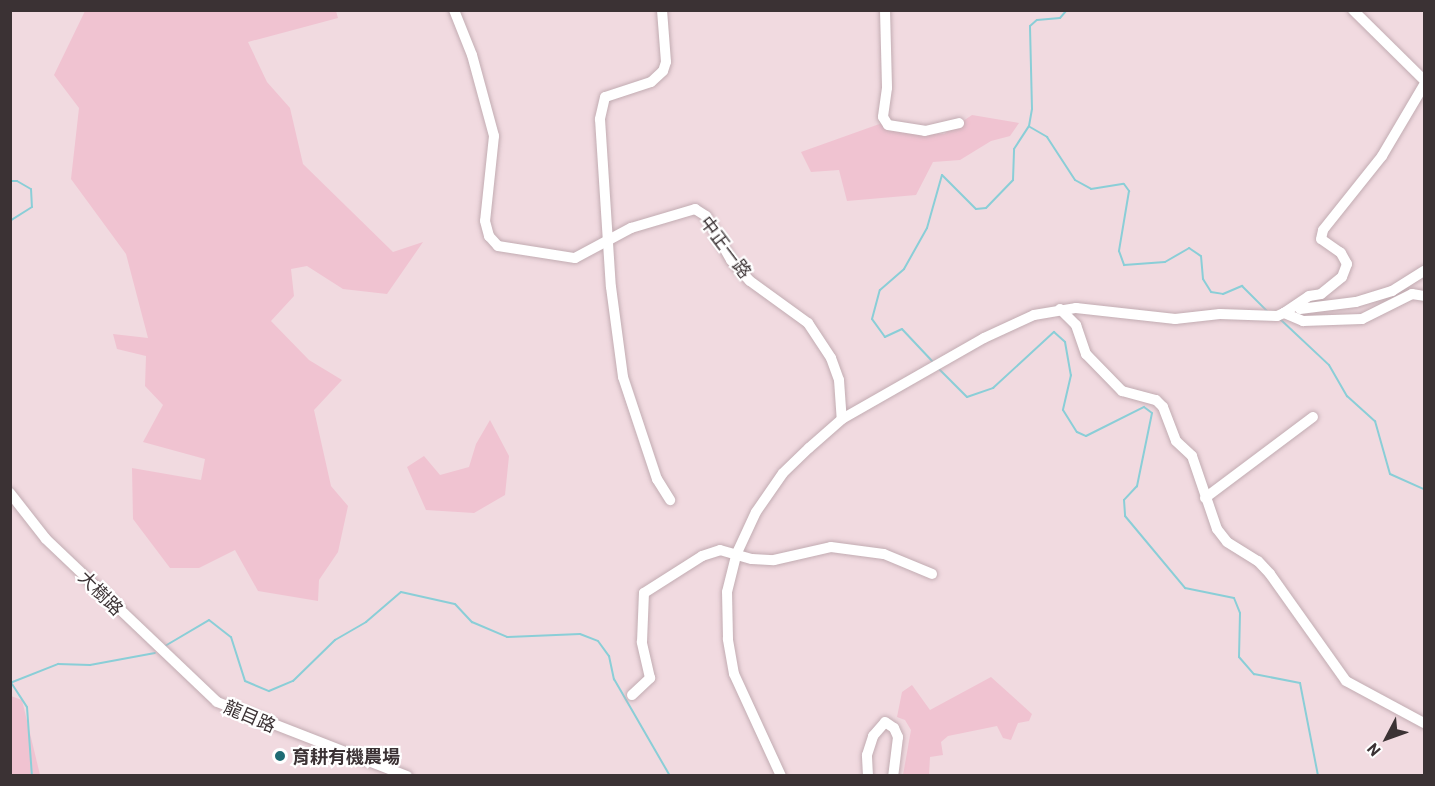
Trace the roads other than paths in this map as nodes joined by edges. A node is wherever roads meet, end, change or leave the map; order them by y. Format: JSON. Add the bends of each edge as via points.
{"nodes":[{"id":1,"x":454,"y":10,"type":"edge"},
{"id":2,"x":662,"y":10,"type":"edge"},
{"id":3,"x":885,"y":10,"type":"edge"},
{"id":4,"x":1353,"y":10,"type":"edge"},
{"id":5,"x":1425,"y":82,"type":"edge"},
{"id":6,"x":959,"y":123,"type":"dead end"},
{"id":7,"x":608,"y":241,"type":"junction"},
{"id":8,"x":1425,"y":272,"type":"edge"},
{"id":9,"x":1425,"y":296,"type":"edge"},
{"id":10,"x":1060,"y":309,"type":"junction"},
{"id":11,"x":1300,"y":309,"type":"dead end"},
{"id":12,"x":1279,"y":314,"type":"junction"},
{"id":13,"x":1313,"y":417,"type":"dead end"},
{"id":14,"x":842,"y":419,"type":"junction"},
{"id":15,"x":10,"y":493,"type":"edge"},
{"id":16,"x":1205,"y":498,"type":"junction"},
{"id":17,"x":670,"y":500,"type":"dead end"},
{"id":18,"x":736,"y":555,"type":"junction"},
{"id":19,"x":933,"y":574,"type":"dead end"},
{"id":20,"x":199,"y":687,"type":"joint"},
{"id":21,"x":633,"y":695,"type":"dead end"},
{"id":22,"x":1425,"y":723,"type":"edge"},
{"id":23,"x":407,"y":776,"type":"edge"},
{"id":24,"x":781,"y":776,"type":"edge"},
{"id":25,"x":868,"y":776,"type":"edge"},
{"id":26,"x":893,"y":776,"type":"edge"}],
"edges":[{"from":1,"to":7,"type":"street","name":"中正一路","via":[[472,55],[494,136],[485,222],[489,236],[498,246],[575,258]]},
{"from":2,"to":7,"type":"street","via":[[666,62],[663,70],[651,82],[602,100]]},
{"from":3,"to":6,"type":"street","via":[[887,88],[883,117],[888,125],[925,131]]},
{"from":4,"to":5,"type":"street"},
{"from":5,"to":12,"type":"street","via":[[1375,166],[1323,230],[1321,239],[1341,253],[1347,264],[1342,277],[1321,294],[1309,296]]},
{"from":7,"to":14,"type":"street","name":"中正一路","via":[[651,220],[695,209],[706,216],[731,260],[750,281],[808,323],[831,358],[839,380]]},
{"from":7,"to":17,"type":"street","via":[[622,377],[657,479]]},
{"from":8,"to":11,"type":"street","via":[[1392,291],[1356,302]]},
{"from":9,"to":12,"type":"street","via":[[1412,294],[1362,319],[1303,321]]},
{"from":10,"to":12,"type":"street","via":[[1175,319]]},
{"from":10,"to":14,"type":"street","via":[[1034,315],[994,333]]},
{"from":10,"to":16,"type":"street","via":[[1076,326],[1086,354],[1122,391],[1156,400],[1163,407],[1176,441],[1192,456]]},
{"from":13,"to":16,"type":"street"},
{"from":14,"to":18,"type":"street","via":[[783,473],[756,512]]},
{"from":15,"to":20,"type":"street","name":"大樹路","via":[[46,539]]},
{"from":16,"to":22,"type":"street","via":[[1217,529],[1227,542],[1258,561],[1270,574],[1307,620],[1313,635],[1346,681]]},
{"from":18,"to":19,"type":"street","via":[[774,560],[831,547],[884,554]]},
{"from":18,"to":21,"type":"street","via":[[720,550],[702,556],[646,589],[642,596],[642,642],[650,678]]},
{"from":18,"to":24,"type":"street","via":[[727,592],[734,674]]},
{"from":20,"to":23,"type":"street","name":"龍目路","via":[[238,713]]},
{"from":25,"to":26,"type":"street","via":[[867,755],[873,736],[885,722],[898,737]]}]}
